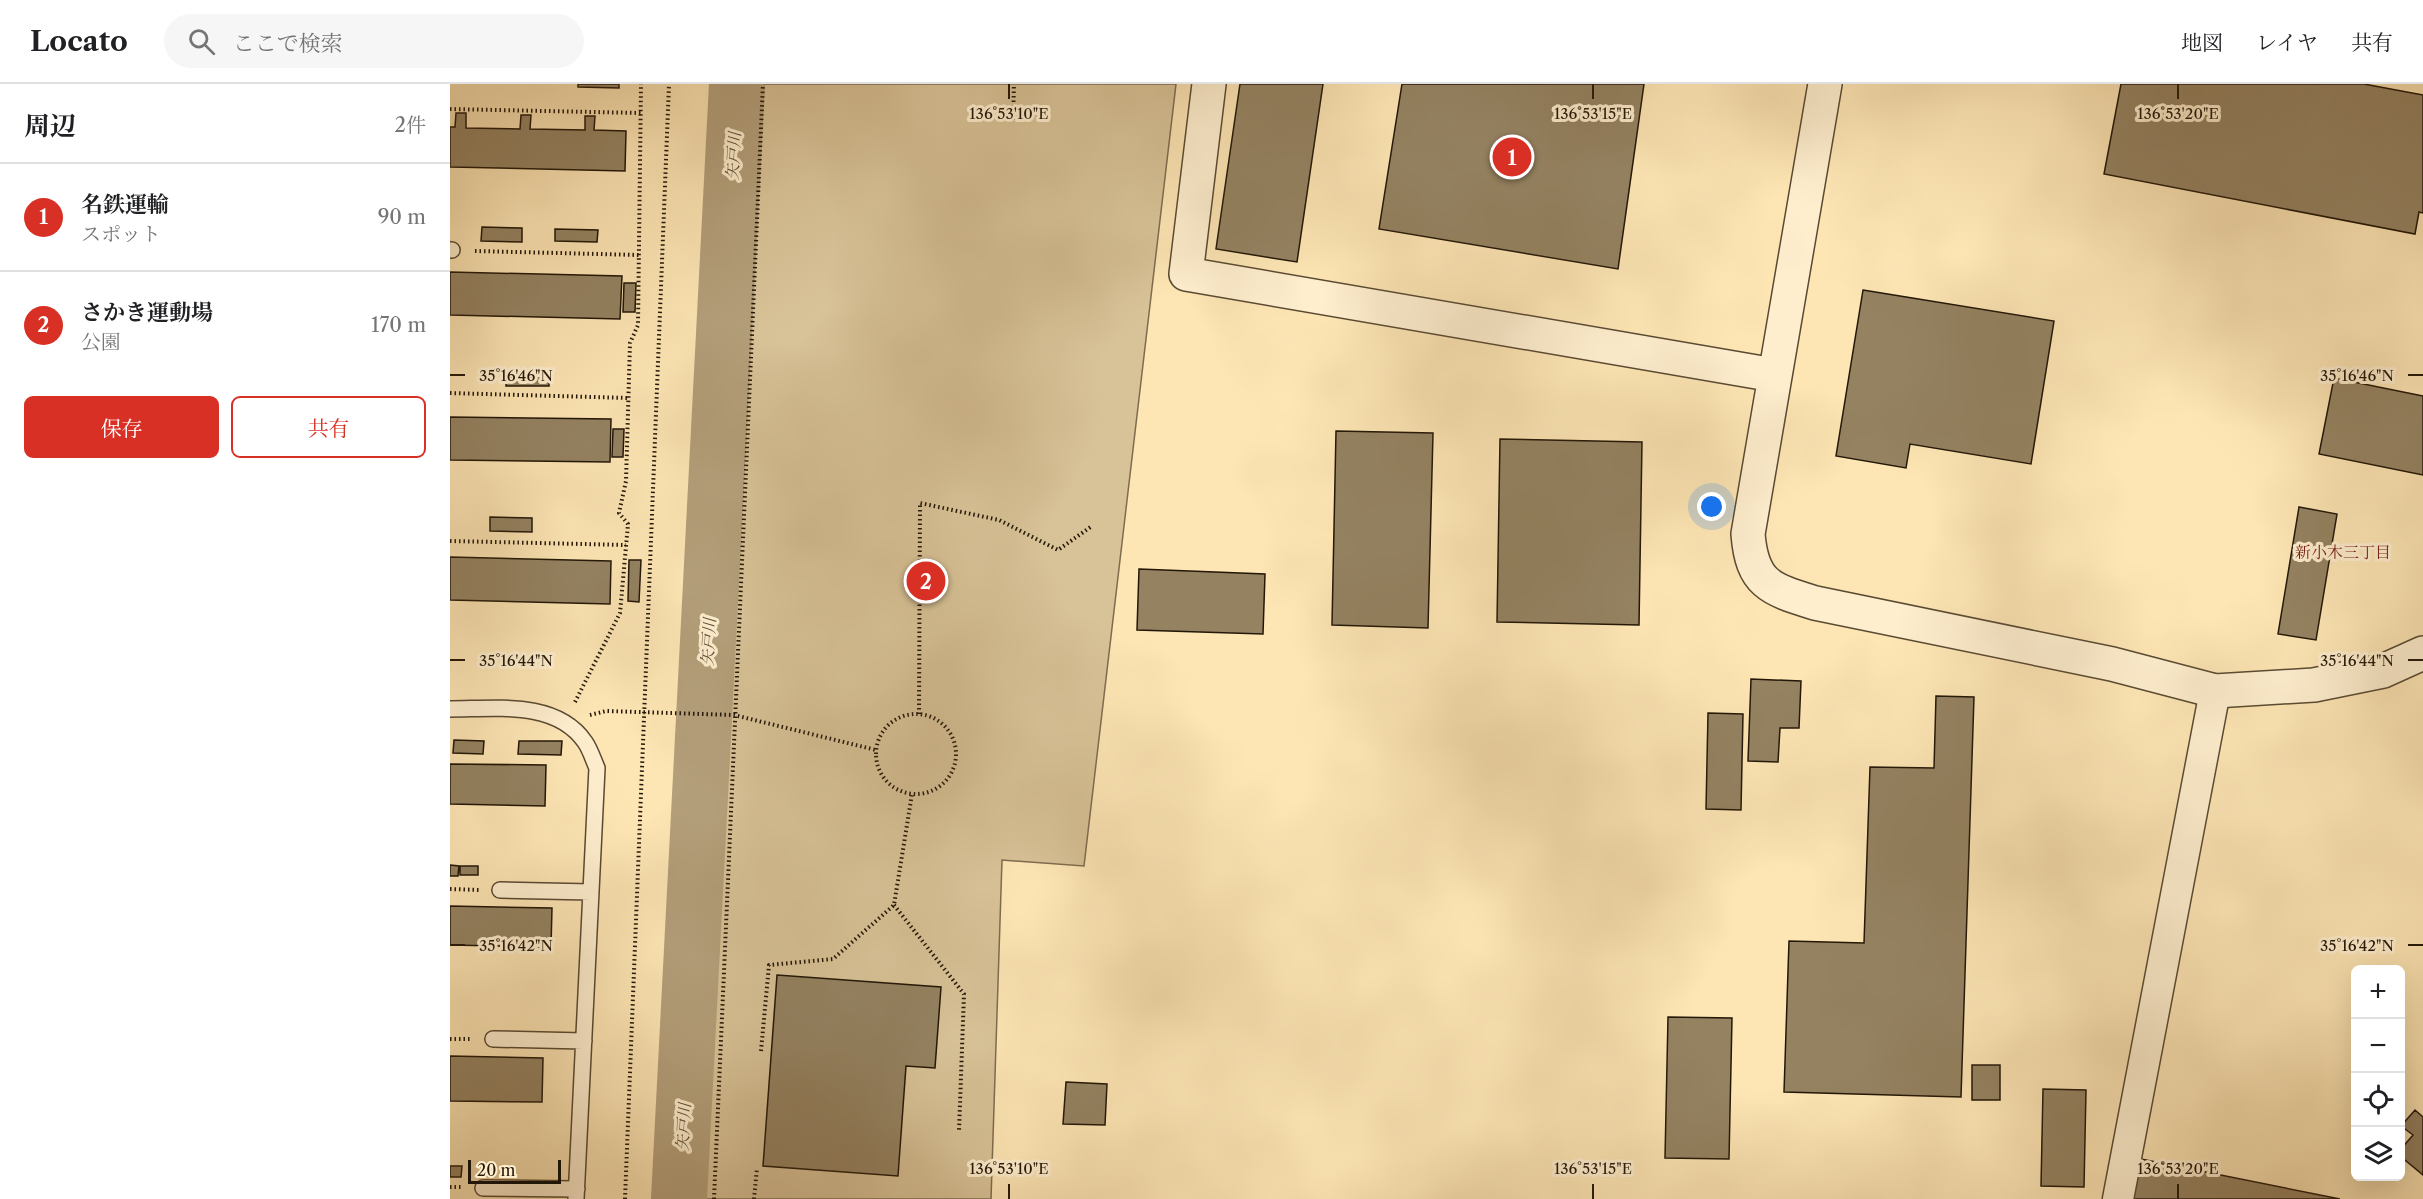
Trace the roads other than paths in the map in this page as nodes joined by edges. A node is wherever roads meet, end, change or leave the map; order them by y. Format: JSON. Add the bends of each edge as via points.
{"nodes":[{"id":1,"x":1209,"y":84,"type":"edge"},
{"id":2,"x":1825,"y":84,"type":"edge"},
{"id":3,"x":1774,"y":375,"type":"junction"},
{"id":4,"x":2423,"y":653,"type":"edge"},
{"id":5,"x":2215,"y":691,"type":"junction"},
{"id":6,"x":450,"y":709,"type":"edge"},
{"id":7,"x":500,"y":890,"type":"dead end"},
{"id":8,"x":591,"y":892,"type":"junction"},
{"id":9,"x":493,"y":1040,"type":"dead end"},
{"id":10,"x":584,"y":1041,"type":"junction"},
{"id":11,"x":483,"y":1188,"type":"dead end"},
{"id":12,"x":576,"y":1194,"type":"edge"},
{"id":13,"x":2118,"y":1199,"type":"edge"}],
"edges":[{"from":1,"to":3,"type":"street","via":[[1186,274]]},
{"from":2,"to":3,"type":"street"},
{"from":3,"to":5,"type":"street","via":[[1748,534],[1750,560],[1764,581],[1786,594],[1815,603],[2112,664]]},
{"from":4,"to":5,"type":"street","via":[[2383,670],[2314,686]]},
{"from":5,"to":13,"type":"street"},
{"from":6,"to":8,"type":"lane","via":[[533,710],[565,722],[585,742],[597,768]]},
{"from":7,"to":8,"type":"lane"},
{"from":8,"to":10,"type":"lane"},
{"from":9,"to":10,"type":"lane"},
{"from":10,"to":12,"type":"lane"},
{"from":11,"to":12,"type":"lane"}]}
